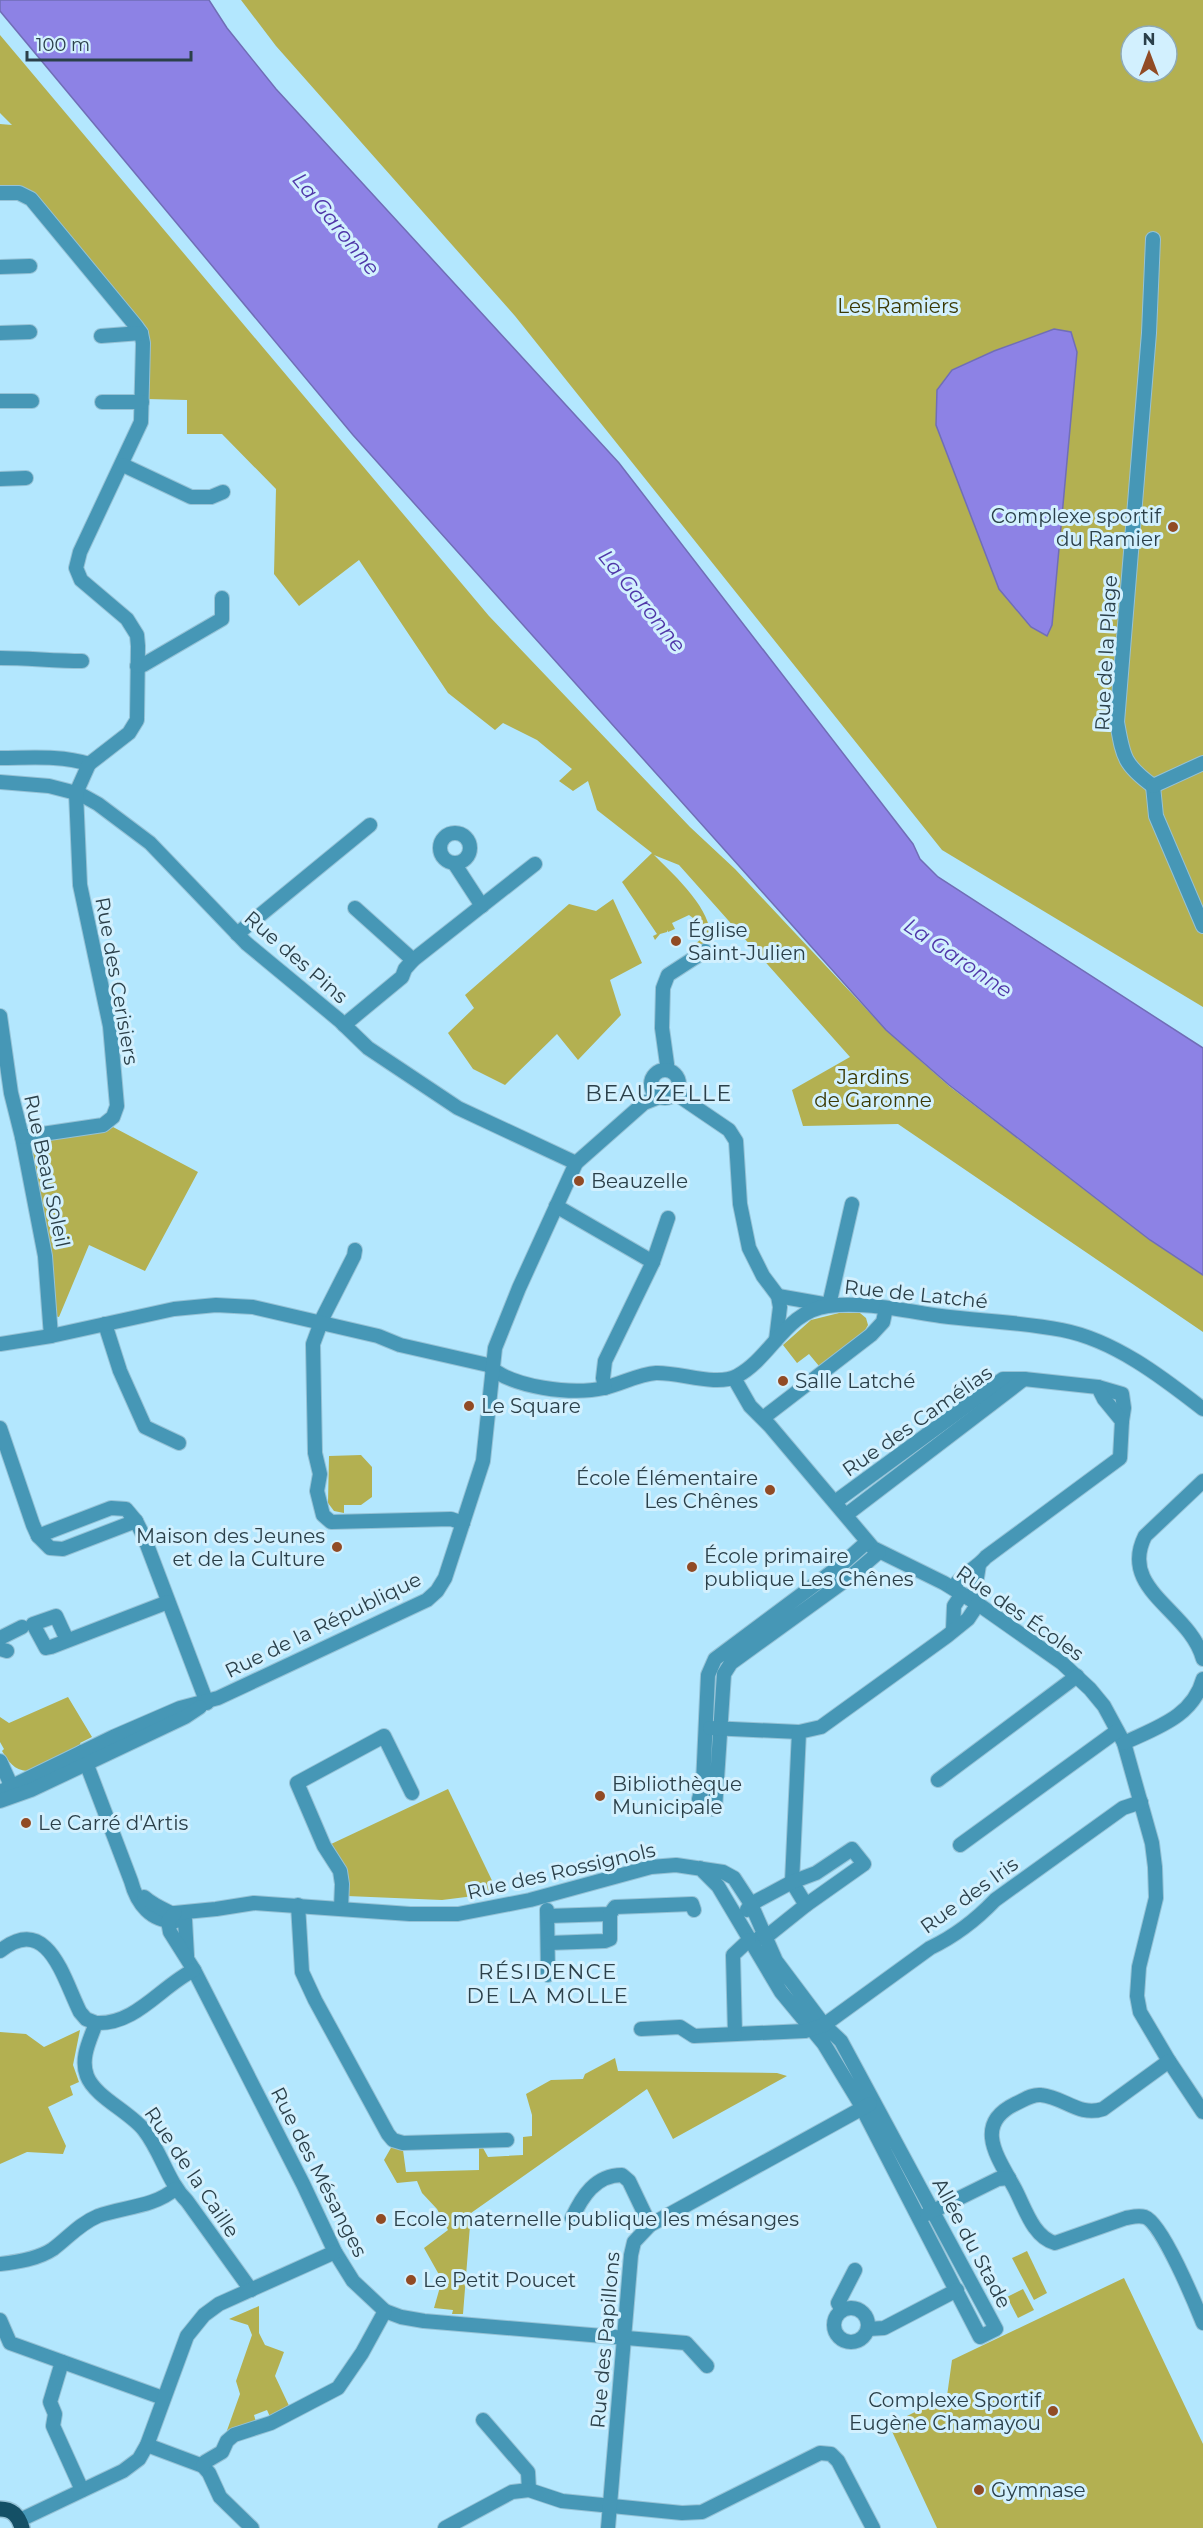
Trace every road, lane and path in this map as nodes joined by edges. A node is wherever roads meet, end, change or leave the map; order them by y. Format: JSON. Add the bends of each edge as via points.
{"nodes":[{"id":1,"x":0,"y":193,"type":"edge"},
{"id":2,"x":1153,"y":239,"type":"dead end"},
{"id":3,"x":30,"y":266,"type":"dead end"},
{"id":4,"x":0,"y":267,"type":"edge"},
{"id":5,"x":30,"y":332,"type":"dead end"},
{"id":6,"x":0,"y":333,"type":"edge"},
{"id":7,"x":141,"y":333,"type":"junction"},
{"id":8,"x":101,"y":336,"type":"dead end"},
{"id":9,"x":0,"y":401,"type":"edge"},
{"id":10,"x":32,"y":401,"type":"dead end"},
{"id":11,"x":102,"y":402,"type":"dead end"},
{"id":12,"x":142,"y":402,"type":"junction"},
{"id":13,"x":123,"y":465,"type":"junction"},
{"id":14,"x":26,"y":478,"type":"dead end"},
{"id":15,"x":0,"y":479,"type":"edge"},
{"id":16,"x":223,"y":492,"type":"dead end"},
{"id":17,"x":222,"y":598,"type":"dead end"},
{"id":18,"x":0,"y":658,"type":"edge"},
{"id":19,"x":82,"y":661,"type":"dead end"},
{"id":20,"x":137,"y":666,"type":"junction"},
{"id":21,"x":0,"y":758,"type":"edge"},
{"id":22,"x":1203,"y":763,"type":"edge"},
{"id":23,"x":89,"y":764,"type":"junction"},
{"id":24,"x":0,"y":782,"type":"edge"},
{"id":25,"x":1153,"y":786,"type":"junction"},
{"id":26,"x":76,"y":793,"type":"junction"},
{"id":27,"x":370,"y":825,"type":"dead end"},
{"id":28,"x":454,"y":863,"type":"dead end"},
{"id":29,"x":535,"y":864,"type":"dead end"},
{"id":30,"x":482,"y":906,"type":"junction"},
{"id":31,"x":355,"y":908,"type":"dead end"},
{"id":32,"x":1203,"y":926,"type":"edge"},
{"id":33,"x":237,"y":934,"type":"junction"},
{"id":34,"x":705,"y":951,"type":"dead end"},
{"id":35,"x":413,"y":960,"type":"junction"},
{"id":36,"x":0,"y":1016,"type":"edge"},
{"id":37,"x":344,"y":1025,"type":"junction"},
{"id":38,"x":666,"y":1070,"type":"junction"},
{"id":39,"x":676,"y":1094,"type":"junction"},
{"id":40,"x":659,"y":1097,"type":"junction"},
{"id":41,"x":22,"y":1137,"type":"junction"},
{"id":42,"x":576,"y":1163,"type":"junction"},
{"id":43,"x":852,"y":1204,"type":"dead end"},
{"id":44,"x":556,"y":1206,"type":"junction"},
{"id":45,"x":669,"y":1218,"type":"dead end"},
{"id":46,"x":355,"y":1250,"type":"dead end"},
{"id":47,"x":653,"y":1262,"type":"junction"},
{"id":48,"x":778,"y":1296,"type":"junction"},
{"id":49,"x":829,"y":1305,"type":"junction"},
{"id":50,"x":886,"y":1308,"type":"junction"},
{"id":51,"x":321,"y":1321,"type":"junction"},
{"id":52,"x":105,"y":1324,"type":"junction"},
{"id":53,"x":51,"y":1336,"type":"junction"},
{"id":54,"x":776,"y":1340,"type":"junction"},
{"id":55,"x":0,"y":1344,"type":"edge"},
{"id":56,"x":492,"y":1370,"type":"junction"},
{"id":57,"x":734,"y":1378,"type":"junction"},
{"id":58,"x":1024,"y":1379,"type":"junction"},
{"id":59,"x":605,"y":1388,"type":"junction"},
{"id":60,"x":1203,"y":1409,"type":"edge"},
{"id":61,"x":763,"y":1418,"type":"junction"},
{"id":62,"x":0,"y":1428,"type":"edge"},
{"id":63,"x":179,"y":1443,"type":"dead end"},
{"id":64,"x":1203,"y":1480,"type":"edge"},
{"id":65,"x":835,"y":1502,"type":"junction"},
{"id":66,"x":846,"y":1515,"type":"junction"},
{"id":67,"x":136,"y":1521,"type":"junction"},
{"id":68,"x":463,"y":1523,"type":"junction"},
{"id":69,"x":38,"y":1536,"type":"junction"},
{"id":70,"x":867,"y":1542,"type":"junction"},
{"id":71,"x":879,"y":1552,"type":"junction"},
{"id":72,"x":979,"y":1566,"type":"junction"},
{"id":73,"x":966,"y":1596,"type":"junction"},
{"id":74,"x":168,"y":1602,"type":"junction"},
{"id":75,"x":792,"y":1609,"type":"junction"},
{"id":76,"x":22,"y":1627,"type":"dead end"},
{"id":77,"x":952,"y":1629,"type":"junction"},
{"id":78,"x":0,"y":1638,"type":"edge"},
{"id":79,"x":67,"y":1640,"type":"dead end"},
{"id":80,"x":1203,"y":1659,"type":"edge"},
{"id":81,"x":1077,"y":1676,"type":"junction"},
{"id":82,"x":1203,"y":1679,"type":"edge"},
{"id":83,"x":207,"y":1703,"type":"junction"},
{"id":84,"x":712,"y":1728,"type":"junction"},
{"id":85,"x":799,"y":1732,"type":"junction"},
{"id":86,"x":1120,"y":1737,"type":"junction"},
{"id":87,"x":85,"y":1758,"type":"junction"},
{"id":88,"x":0,"y":1761,"type":"edge"},
{"id":89,"x":938,"y":1780,"type":"dead end"},
{"id":90,"x":9,"y":1788,"type":"edge"},
{"id":91,"x":412,"y":1793,"type":"dead end"},
{"id":92,"x":0,"y":1801,"type":"edge"},
{"id":93,"x":1141,"y":1802,"type":"junction"},
{"id":94,"x":960,"y":1845,"type":"dead end"},
{"id":95,"x":700,"y":1868,"type":"junction"},
{"id":96,"x":792,"y":1882,"type":"junction"},
{"id":97,"x":544,"y":1896,"type":"junction"},
{"id":98,"x":751,"y":1904,"type":"junction"},
{"id":99,"x":298,"y":1905,"type":"junction"},
{"id":100,"x":806,"y":1905,"type":"junction"},
{"id":101,"x":341,"y":1908,"type":"junction"},
{"id":102,"x":694,"y":1910,"type":"dead end"},
{"id":103,"x":610,"y":1914,"type":"junction"},
{"id":104,"x":548,"y":1916,"type":"junction"},
{"id":105,"x":176,"y":1918,"type":"junction"},
{"id":106,"x":740,"y":1922,"type":"junction"},
{"id":107,"x":766,"y":1937,"type":"junction"},
{"id":108,"x":748,"y":1940,"type":"junction"},
{"id":109,"x":549,"y":1943,"type":"junction"},
{"id":110,"x":0,"y":1951,"type":"edge"},
{"id":111,"x":194,"y":1970,"type":"junction"},
{"id":112,"x":548,"y":1975,"type":"dead end"},
{"id":113,"x":96,"y":2023,"type":"junction"},
{"id":114,"x":817,"y":2027,"type":"junction"},
{"id":115,"x":641,"y":2029,"type":"dead end"},
{"id":116,"x":735,"y":2034,"type":"junction"},
{"id":117,"x":1169,"y":2061,"type":"junction"},
{"id":118,"x":868,"y":2105,"type":"junction"},
{"id":119,"x":1203,"y":2112,"type":"edge"},
{"id":120,"x":507,"y":2140,"type":"dead end"},
{"id":121,"x":1009,"y":2178,"type":"junction"},
{"id":122,"x":175,"y":2189,"type":"junction"},
{"id":123,"x":933,"y":2212,"type":"junction"},
{"id":124,"x":572,"y":2218,"type":"dead end"},
{"id":125,"x":919,"y":2218,"type":"junction"},
{"id":126,"x":650,"y":2225,"type":"junction"},
{"id":127,"x":335,"y":2252,"type":"junction"},
{"id":128,"x":0,"y":2265,"type":"edge"},
{"id":129,"x":855,"y":2270,"type":"dead end"},
{"id":130,"x":251,"y":2290,"type":"junction"},
{"id":131,"x":957,"y":2290,"type":"junction"},
{"id":132,"x":842,"y":2310,"type":"junction"},
{"id":133,"x":385,"y":2311,"type":"junction"},
{"id":134,"x":0,"y":2320,"type":"edge"},
{"id":135,"x":1203,"y":2323,"type":"edge"},
{"id":136,"x":868,"y":2329,"type":"junction"},
{"id":137,"x":623,"y":2338,"type":"junction"},
{"id":138,"x":62,"y":2362,"type":"junction"},
{"id":139,"x":707,"y":2366,"type":"dead end"},
{"id":140,"x":163,"y":2398,"type":"junction"},
{"id":141,"x":483,"y":2420,"type":"dead end"},
{"id":142,"x":147,"y":2445,"type":"junction"},
{"id":143,"x":203,"y":2466,"type":"junction"},
{"id":144,"x":82,"y":2490,"type":"junction"},
{"id":145,"x":529,"y":2490,"type":"junction"},
{"id":146,"x":610,"y":2504,"type":"junction"},
{"id":147,"x":0,"y":2509,"type":"edge"},
{"id":148,"x":21,"y":2524,"type":"edge"},
{"id":149,"x":252,"y":2528,"type":"edge"},
{"id":150,"x":445,"y":2528,"type":"edge"},
{"id":151,"x":608,"y":2528,"type":"edge"},
{"id":152,"x":873,"y":2528,"type":"edge"}],
"edges":[{"from":1,"to":7,"type":"street","via":[[19,193],[31,199]]},
{"from":2,"to":25,"type":"street","name":"Rue de la Plage","via":[[1117,722],[1123,758]]},
{"from":3,"to":4,"type":"street"},
{"from":5,"to":6,"type":"street"},
{"from":7,"to":8,"type":"street"},
{"from":7,"to":12,"type":"street"},
{"from":9,"to":10,"type":"street"},
{"from":11,"to":12,"type":"street"},
{"from":12,"to":13,"type":"street","via":[[141,422]]},
{"from":13,"to":16,"type":"street","via":[[191,497],[211,497]]},
{"from":13,"to":20,"type":"street","via":[[80,552],[76,568],[81,580],[134,629]]},
{"from":14,"to":15,"type":"street"},
{"from":17,"to":20,"type":"street","via":[[222,619]]},
{"from":18,"to":19,"type":"street"},
{"from":20,"to":23,"type":"street","via":[[136,720],[129,733]]},
{"from":21,"to":23,"type":"street","via":[[57,757]]},
{"from":22,"to":25,"type":"street"},
{"from":23,"to":26,"type":"street"},
{"from":24,"to":26,"type":"street","name":"Rue des Pins","via":[[49,786]]},
{"from":25,"to":32,"type":"street","via":[[1156,816]]},
{"from":26,"to":33,"type":"street","name":"Rue des Pins","via":[[98,804],[150,843]]},
{"from":26,"to":41,"type":"street","name":"Rue des Cerisiers","via":[[80,885],[110,1026],[117,1106],[113,1117],[103,1125]]},
{"from":27,"to":33,"type":"street"},
{"from":28,"to":30,"type":"street"},
{"from":29,"to":30,"type":"street"},
{"from":30,"to":35,"type":"street"},
{"from":31,"to":35,"type":"street"},
{"from":33,"to":37,"type":"street","name":"Rue des Pins"},
{"from":34,"to":38,"type":"street","via":[[668,975],[663,988]]},
{"from":35,"to":37,"type":"street","via":[[402,977]]},
{"from":36,"to":41,"type":"street","name":"Rue Beau Soleil"},
{"from":37,"to":42,"type":"street","name":"Rue des Pins","via":[[388,1063],[458,1108]]},
{"from":38,"to":39,"type":"street","via":[[678,1079]]},
{"from":38,"to":40,"type":"street","via":[[657,1073],[652,1081],[652,1090]]},
{"from":39,"to":40,"type":"street"},
{"from":39,"to":48,"type":"street","via":[[729,1130],[736,1141],[740,1204],[749,1248]]},
{"from":40,"to":42,"type":"street","via":[[644,1103]]},
{"from":41,"to":53,"type":"street","name":"Rue Beau Soleil","via":[[45,1256]]},
{"from":42,"to":44,"type":"street","name":"Rue de la République"},
{"from":43,"to":49,"type":"street"},
{"from":44,"to":47,"type":"street"},
{"from":44,"to":56,"type":"street","name":"Rue de la République","via":[[503,1325]]},
{"from":45,"to":47,"type":"street"},
{"from":46,"to":51,"type":"street"},
{"from":47,"to":59,"type":"street","via":[[605,1361]]},
{"from":48,"to":49,"type":"street"},
{"from":48,"to":54,"type":"street"},
{"from":49,"to":50,"type":"street","name":"Rue de Latché"},
{"from":49,"to":54,"type":"street","name":"Rue de Latché","via":[[808,1312]]},
{"from":50,"to":60,"type":"street","name":"Rue de Latché","via":[[1063,1330],[1157,1374]]},
{"from":50,"to":61,"type":"street","via":[[883,1322],[871,1335]]},
{"from":51,"to":52,"type":"street","via":[[253,1306],[216,1305],[174,1309]]},
{"from":51,"to":56,"type":"street","via":[[400,1345],[488,1365]]},
{"from":51,"to":68,"type":"street","via":[[313,1344],[315,1453],[320,1474],[317,1491],[323,1515],[331,1522],[450,1519]]},
{"from":52,"to":53,"type":"street"},
{"from":52,"to":63,"type":"street","via":[[120,1371],[145,1427]]},
{"from":53,"to":55,"type":"street"},
{"from":54,"to":57,"type":"street","name":"Rue de Latché"},
{"from":56,"to":59,"type":"street","via":[[510,1379],[561,1390]]},
{"from":56,"to":68,"type":"street","name":"Rue de la République","via":[[483,1461]]},
{"from":57,"to":59,"type":"street","via":[[717,1380],[654,1373]]},
{"from":57,"to":61,"type":"street","name":"Rue des Écoles","via":[[750,1406]]},
{"from":58,"to":65,"type":"street","name":"Rue des Camélias","via":[[1003,1379]]},
{"from":58,"to":66,"type":"street","name":"Rue des Camélias"},
{"from":58,"to":72,"type":"street","name":"Rue des Camélias","via":[[1098,1387],[1122,1421],[1120,1458]]},
{"from":61,"to":65,"type":"street","name":"Rue des Écoles"},
{"from":62,"to":69,"type":"street"},
{"from":64,"to":80,"type":"street","via":[[1145,1536],[1138,1560],[1141,1575],[1195,1637]]},
{"from":65,"to":66,"type":"street","name":"Rue des Écoles"},
{"from":66,"to":70,"type":"street","name":"Rue des Écoles"},
{"from":67,"to":69,"type":"street","via":[[63,1549],[50,1548]]},
{"from":67,"to":69,"type":"street","via":[[126,1509],[111,1508]]},
{"from":67,"to":74,"type":"street"},
{"from":68,"to":83,"type":"street","name":"Rue de la République","via":[[445,1578],[427,1600]]},
{"from":70,"to":71,"type":"street","name":"Rue des Écoles"},
{"from":70,"to":75,"type":"street"},
{"from":71,"to":73,"type":"street","name":"Rue des Écoles"},
{"from":71,"to":75,"type":"street"},
{"from":72,"to":73,"type":"street","via":[[975,1590]]},
{"from":72,"to":73,"type":"street","name":"Rue des Camélias","via":[[965,1574]]},
{"from":73,"to":77,"type":"street","via":[[954,1606]]},
{"from":73,"to":77,"type":"street","name":"Rue des Camélias","via":[[968,1619]]},
{"from":73,"to":81,"type":"street","name":"Rue des Écoles"},
{"from":74,"to":79,"type":"street"},
{"from":74,"to":83,"type":"street"},
{"from":75,"to":84,"type":"street","via":[[716,1659],[708,1675]]},
{"from":76,"to":78,"type":"street"},
{"from":77,"to":85,"type":"street","name":"Rue des Camélias","via":[[821,1727]]},
{"from":81,"to":86,"type":"street","name":"Rue des Écoles","via":[[1104,1706]]},
{"from":81,"to":89,"type":"street"},
{"from":82,"to":86,"type":"street","via":[[1184,1712],[1171,1721]]},
{"from":83,"to":87,"type":"street","name":"Rue de la République","via":[[180,1708]]},
{"from":84,"to":84,"type":"street","via":[[699,1799],[702,1808],[715,1809]]},
{"from":84,"to":85,"type":"street"},
{"from":85,"to":96,"type":"street"},
{"from":86,"to":93,"type":"street","name":"Rue des Écoles"},
{"from":86,"to":94,"type":"street"},
{"from":87,"to":90,"type":"street","name":"Rue de la République","via":[[31,1790]]},
{"from":87,"to":105,"type":"street","via":[[135,1898],[160,1920]]},
{"from":88,"to":90,"type":"street"},
{"from":90,"to":92,"type":"street","name":"Rue de la République"},
{"from":91,"to":101,"type":"street","via":[[384,1737],[297,1783],[324,1846],[340,1871]]},
{"from":93,"to":114,"type":"street","name":"Rue des Iris","via":[[1123,1808],[995,1899],[946,1940]]},
{"from":93,"to":117,"type":"street","name":"Rue des Écoles","via":[[1152,1843],[1156,1898],[1142,1949],[1137,1996],[1140,2013]]},
{"from":95,"to":97,"type":"street","name":"Rue des Rossignols","via":[[651,1867]]},
{"from":95,"to":98,"type":"street","name":"Allée du Stade","via":[[734,1878]]},
{"from":95,"to":106,"type":"street","name":"Allée du Stade","via":[[718,1886]]},
{"from":96,"to":98,"type":"street"},
{"from":96,"to":100,"type":"street"},
{"from":96,"to":100,"type":"street","via":[[816,1873],[852,1849],[864,1864]]},
{"from":97,"to":101,"type":"street","name":"Rue des Rossignols","via":[[458,1914]]},
{"from":97,"to":104,"type":"street"},
{"from":98,"to":106,"type":"street"},
{"from":98,"to":107,"type":"street","name":"Allée du Stade"},
{"from":99,"to":101,"type":"street","name":"Rue des Rossignols"},
{"from":99,"to":105,"type":"street","name":"Rue des Rossignols","via":[[254,1903]]},
{"from":99,"to":120,"type":"street","via":[[302,1972],[393,2140]]},
{"from":100,"to":107,"type":"street"},
{"from":102,"to":103,"type":"street","via":[[692,1904],[615,1907]]},
{"from":103,"to":104,"type":"street"},
{"from":103,"to":109,"type":"street","via":[[610,1939]]},
{"from":104,"to":109,"type":"street"},
{"from":105,"to":111,"type":"street","name":"Rue des Mésanges","via":[[170,1932]]},
{"from":106,"to":108,"type":"street","name":"Allée du Stade"},
{"from":107,"to":108,"type":"street"},
{"from":107,"to":114,"type":"street","name":"Allée du Stade","via":[[776,1961]]},
{"from":108,"to":114,"type":"street","name":"Allée du Stade","via":[[781,1992]]},
{"from":108,"to":116,"type":"street","via":[[733,1955]]},
{"from":109,"to":112,"type":"street"},
{"from":110,"to":113,"type":"street","via":[[22,1938],[44,1944],[80,2013]]},
{"from":111,"to":113,"type":"street","via":[[138,2010],[116,2021]]},
{"from":111,"to":127,"type":"street","name":"Rue des Mésanges"},
{"from":113,"to":122,"type":"street","name":"Rue de la Caille","via":[[85,2053],[87,2077],[145,2131]]},
{"from":114,"to":116,"type":"street"},
{"from":114,"to":118,"type":"street","name":"Allée du Stade","via":[[824,2044]]},
{"from":115,"to":116,"type":"street","via":[[680,2027],[694,2036]]},
{"from":117,"to":119,"type":"street","name":"Rue des Écoles"},
{"from":117,"to":121,"type":"street","via":[[1103,2109],[1093,2112],[1043,2095],[1032,2095],[1010,2106],[993,2124],[990,2134]]},
{"from":118,"to":123,"type":"street","name":"Allée du Stade"},
{"from":118,"to":125,"type":"street","name":"Allée du Stade"},
{"from":118,"to":126,"type":"street","name":"Rue des Papillons"},
{"from":121,"to":123,"type":"street","via":[[998,2179]]},
{"from":121,"to":135,"type":"street","via":[[1035,2228],[1048,2241],[1065,2241],[1126,2218],[1146,2217],[1155,2225],[1183,2275]]},
{"from":122,"to":128,"type":"street","via":[[164,2198],[96,2217],[38,2256]]},
{"from":122,"to":130,"type":"street","name":"Rue de la Caille"},
{"from":123,"to":125,"type":"street"},
{"from":123,"to":131,"type":"street","name":"Allée du Stade","via":[[996,2329],[980,2337]]},
{"from":124,"to":126,"type":"street","via":[[584,2193],[611,2175],[622,2175],[629,2181]]},
{"from":125,"to":131,"type":"street","name":"Allée du Stade"},
{"from":126,"to":137,"type":"street","name":"Rue des Papillons","via":[[634,2242]]},
{"from":127,"to":130,"type":"street"},
{"from":127,"to":133,"type":"street","name":"Rue des Mésanges","via":[[354,2281]]},
{"from":129,"to":132,"type":"street","via":[[838,2303]]},
{"from":130,"to":140,"type":"street","via":[[204,2315],[187,2336]]},
{"from":131,"to":136,"type":"street","via":[[884,2328]]},
{"from":132,"to":136,"type":"street","via":[[856,2308],[866,2316]]},
{"from":132,"to":136,"type":"street","via":[[835,2318],[834,2330],[841,2339],[851,2342],[862,2338]]},
{"from":133,"to":137,"type":"street","name":"Rue des Mésanges","via":[[424,2321]]},
{"from":133,"to":143,"type":"street","via":[[339,2388],[271,2423],[234,2435],[222,2452]]},
{"from":134,"to":138,"type":"street","via":[[10,2343]]},
{"from":137,"to":139,"type":"street","name":"Rue des Mésanges","via":[[686,2343]]},
{"from":137,"to":146,"type":"street","name":"Rue des Papillons"},
{"from":138,"to":140,"type":"street"},
{"from":138,"to":144,"type":"street","via":[[50,2402],[55,2417],[52,2426]]},
{"from":140,"to":142,"type":"street"},
{"from":141,"to":145,"type":"street","via":[[528,2472]]},
{"from":142,"to":143,"type":"street"},
{"from":142,"to":144,"type":"street","via":[[139,2459],[123,2471]]},
{"from":143,"to":149,"type":"street","via":[[220,2497]]},
{"from":144,"to":148,"type":"street"},
{"from":145,"to":146,"type":"street","via":[[562,2501]]},
{"from":145,"to":150,"type":"street","via":[[512,2493]]},
{"from":146,"to":151,"type":"street","name":"Rue des Papillons"},
{"from":146,"to":152,"type":"street","via":[[702,2512],[814,2454],[826,2453],[838,2461]]},
{"from":147,"to":148,"type":"main road","via":[[11,2511]]}]}
